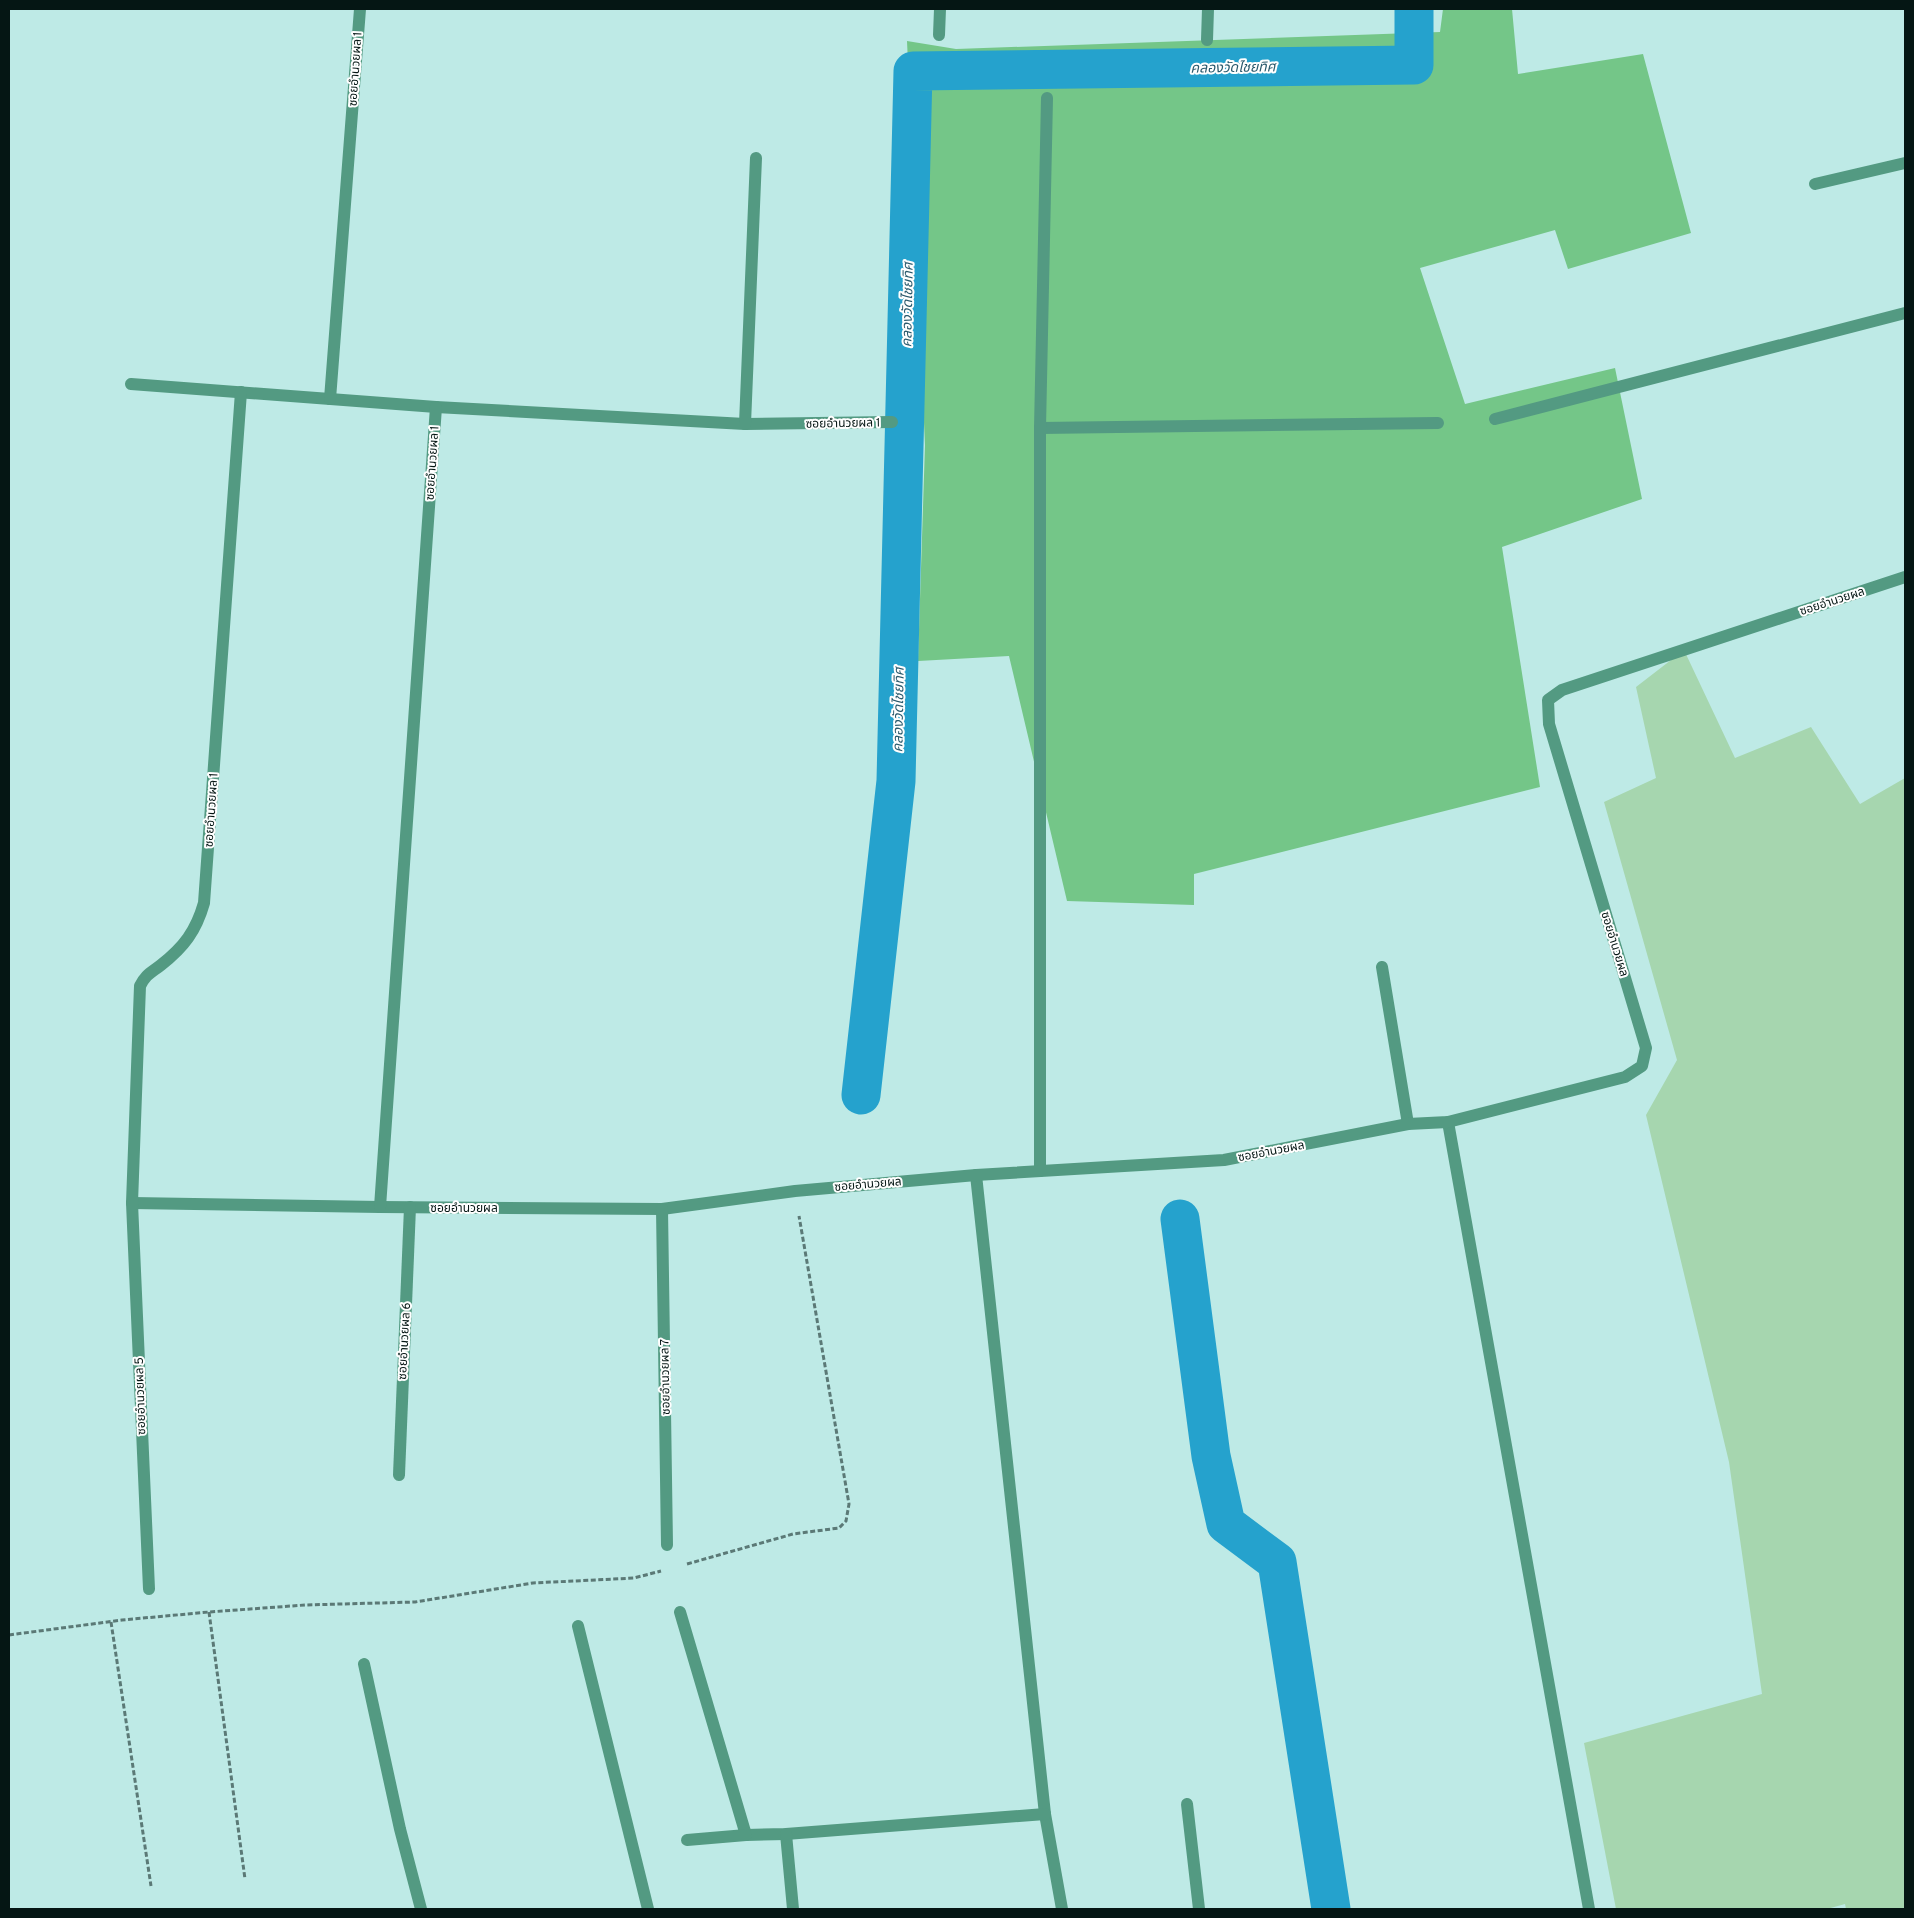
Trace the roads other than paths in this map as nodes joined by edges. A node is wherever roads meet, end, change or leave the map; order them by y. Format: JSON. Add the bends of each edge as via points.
{"nodes":[{"id":1,"x":360,"y":9,"type":"edge"},
{"id":2,"x":940,"y":9,"type":"edge"},
{"id":3,"x":1208,"y":9,"type":"edge"},
{"id":4,"x":939,"y":35,"type":"dead end"},
{"id":5,"x":1207,"y":40,"type":"dead end"},
{"id":6,"x":1047,"y":98,"type":"dead end"},
{"id":7,"x":756,"y":158,"type":"dead end"},
{"id":8,"x":1905,"y":163,"type":"edge"},
{"id":9,"x":1815,"y":184,"type":"dead end"},
{"id":10,"x":1905,"y":314,"type":"edge"},
{"id":11,"x":131,"y":384,"type":"dead end"},
{"id":12,"x":240,"y":392,"type":"junction"},
{"id":13,"x":330,"y":399,"type":"junction"},
{"id":14,"x":436,"y":407,"type":"junction"},
{"id":15,"x":1495,"y":419,"type":"dead end"},
{"id":16,"x":892,"y":422,"type":"dead end"},
{"id":17,"x":1438,"y":423,"type":"dead end"},
{"id":18,"x":745,"y":424,"type":"junction"},
{"id":19,"x":1040,"y":428,"type":"junction"},
{"id":20,"x":1905,"y":577,"type":"edge"},
{"id":21,"x":1382,"y":966,"type":"dead end"},
{"id":22,"x":1448,"y":1122,"type":"junction"},
{"id":23,"x":1408,"y":1124,"type":"junction"},
{"id":24,"x":1040,"y":1171,"type":"junction"},
{"id":25,"x":976,"y":1176,"type":"junction"},
{"id":26,"x":132,"y":1203,"type":"junction"},
{"id":27,"x":380,"y":1207,"type":"junction"},
{"id":28,"x":410,"y":1208,"type":"junction"},
{"id":29,"x":662,"y":1209,"type":"junction"},
{"id":30,"x":398,"y":1475,"type":"dead end"},
{"id":31,"x":668,"y":1545,"type":"dead end"},
{"id":32,"x":149,"y":1589,"type":"dead end"},
{"id":33,"x":680,"y":1612,"type":"dead end"},
{"id":34,"x":578,"y":1626,"type":"dead end"},
{"id":35,"x":364,"y":1664,"type":"dead end"},
{"id":36,"x":1187,"y":1804,"type":"dead end"},
{"id":37,"x":1045,"y":1814,"type":"junction"},
{"id":38,"x":786,"y":1834,"type":"junction"},
{"id":39,"x":746,"y":1835,"type":"junction"},
{"id":40,"x":687,"y":1840,"type":"dead end"},
{"id":41,"x":421,"y":1909,"type":"edge"},
{"id":42,"x":648,"y":1909,"type":"edge"},
{"id":43,"x":793,"y":1909,"type":"edge"},
{"id":44,"x":1062,"y":1909,"type":"edge"},
{"id":45,"x":1199,"y":1909,"type":"edge"},
{"id":46,"x":1589,"y":1909,"type":"edge"}],
"edges":[{"from":1,"to":13,"type":"street","name":"ซอยอำนวยผล 1"},
{"from":2,"to":4,"type":"street"},
{"from":3,"to":5,"type":"street"},
{"from":6,"to":19,"type":"street"},
{"from":7,"to":18,"type":"street"},
{"from":8,"to":9,"type":"street"},
{"from":10,"to":15,"type":"street"},
{"from":11,"to":12,"type":"street","name":"ซอยอำนวยผล 1"},
{"from":12,"to":13,"type":"street","name":"ซอยอำนวยผล 1"},
{"from":12,"to":26,"type":"street","name":"ซอยอำนวยผล 1","via":[[204,903],[199,921],[188,940],[145,976],[140,986]]},
{"from":13,"to":14,"type":"street","name":"ซอยอำนวยผล 1"},
{"from":14,"to":18,"type":"street","name":"ซอยอำนวยผล 1"},
{"from":14,"to":27,"type":"street","name":"ซอยอำนวยผล 1"},
{"from":16,"to":18,"type":"street","name":"ซอยอำนวยผล 1"},
{"from":17,"to":19,"type":"street"},
{"from":19,"to":24,"type":"street"},
{"from":20,"to":22,"type":"street","name":"ซอยอำนวยผล","via":[[1562,690],[1548,700],[1549,724],[1646,1048],[1642,1066],[1625,1077]]},
{"from":21,"to":23,"type":"street"},
{"from":22,"to":23,"type":"street","name":"ซอยอำนวยผล"},
{"from":22,"to":46,"type":"street"},
{"from":23,"to":24,"type":"street","name":"ซอยอำนวยผล","via":[[1224,1160]]},
{"from":24,"to":25,"type":"street","name":"ซอยอำนวยผล"},
{"from":25,"to":29,"type":"street","name":"ซอยอำนวยผล","via":[[795,1191]]},
{"from":25,"to":37,"type":"street"},
{"from":26,"to":27,"type":"street","name":"ซอยอำนวยผล"},
{"from":26,"to":32,"type":"street","name":"ซอยอำนวยผล 5"},
{"from":27,"to":28,"type":"street","name":"ซอยอำนวยผล"},
{"from":28,"to":29,"type":"street","name":"ซอยอำนวยผล"},
{"from":28,"to":30,"type":"street","name":"ซอยอำนวยผล 6"},
{"from":29,"to":31,"type":"street","name":"ซอยอำนวยผล 7"},
{"from":33,"to":39,"type":"street"},
{"from":34,"to":42,"type":"street"},
{"from":35,"to":41,"type":"street"},
{"from":36,"to":45,"type":"street"},
{"from":37,"to":38,"type":"street"},
{"from":37,"to":44,"type":"street"},
{"from":38,"to":39,"type":"street"},
{"from":38,"to":43,"type":"street"},
{"from":39,"to":40,"type":"street"}]}
